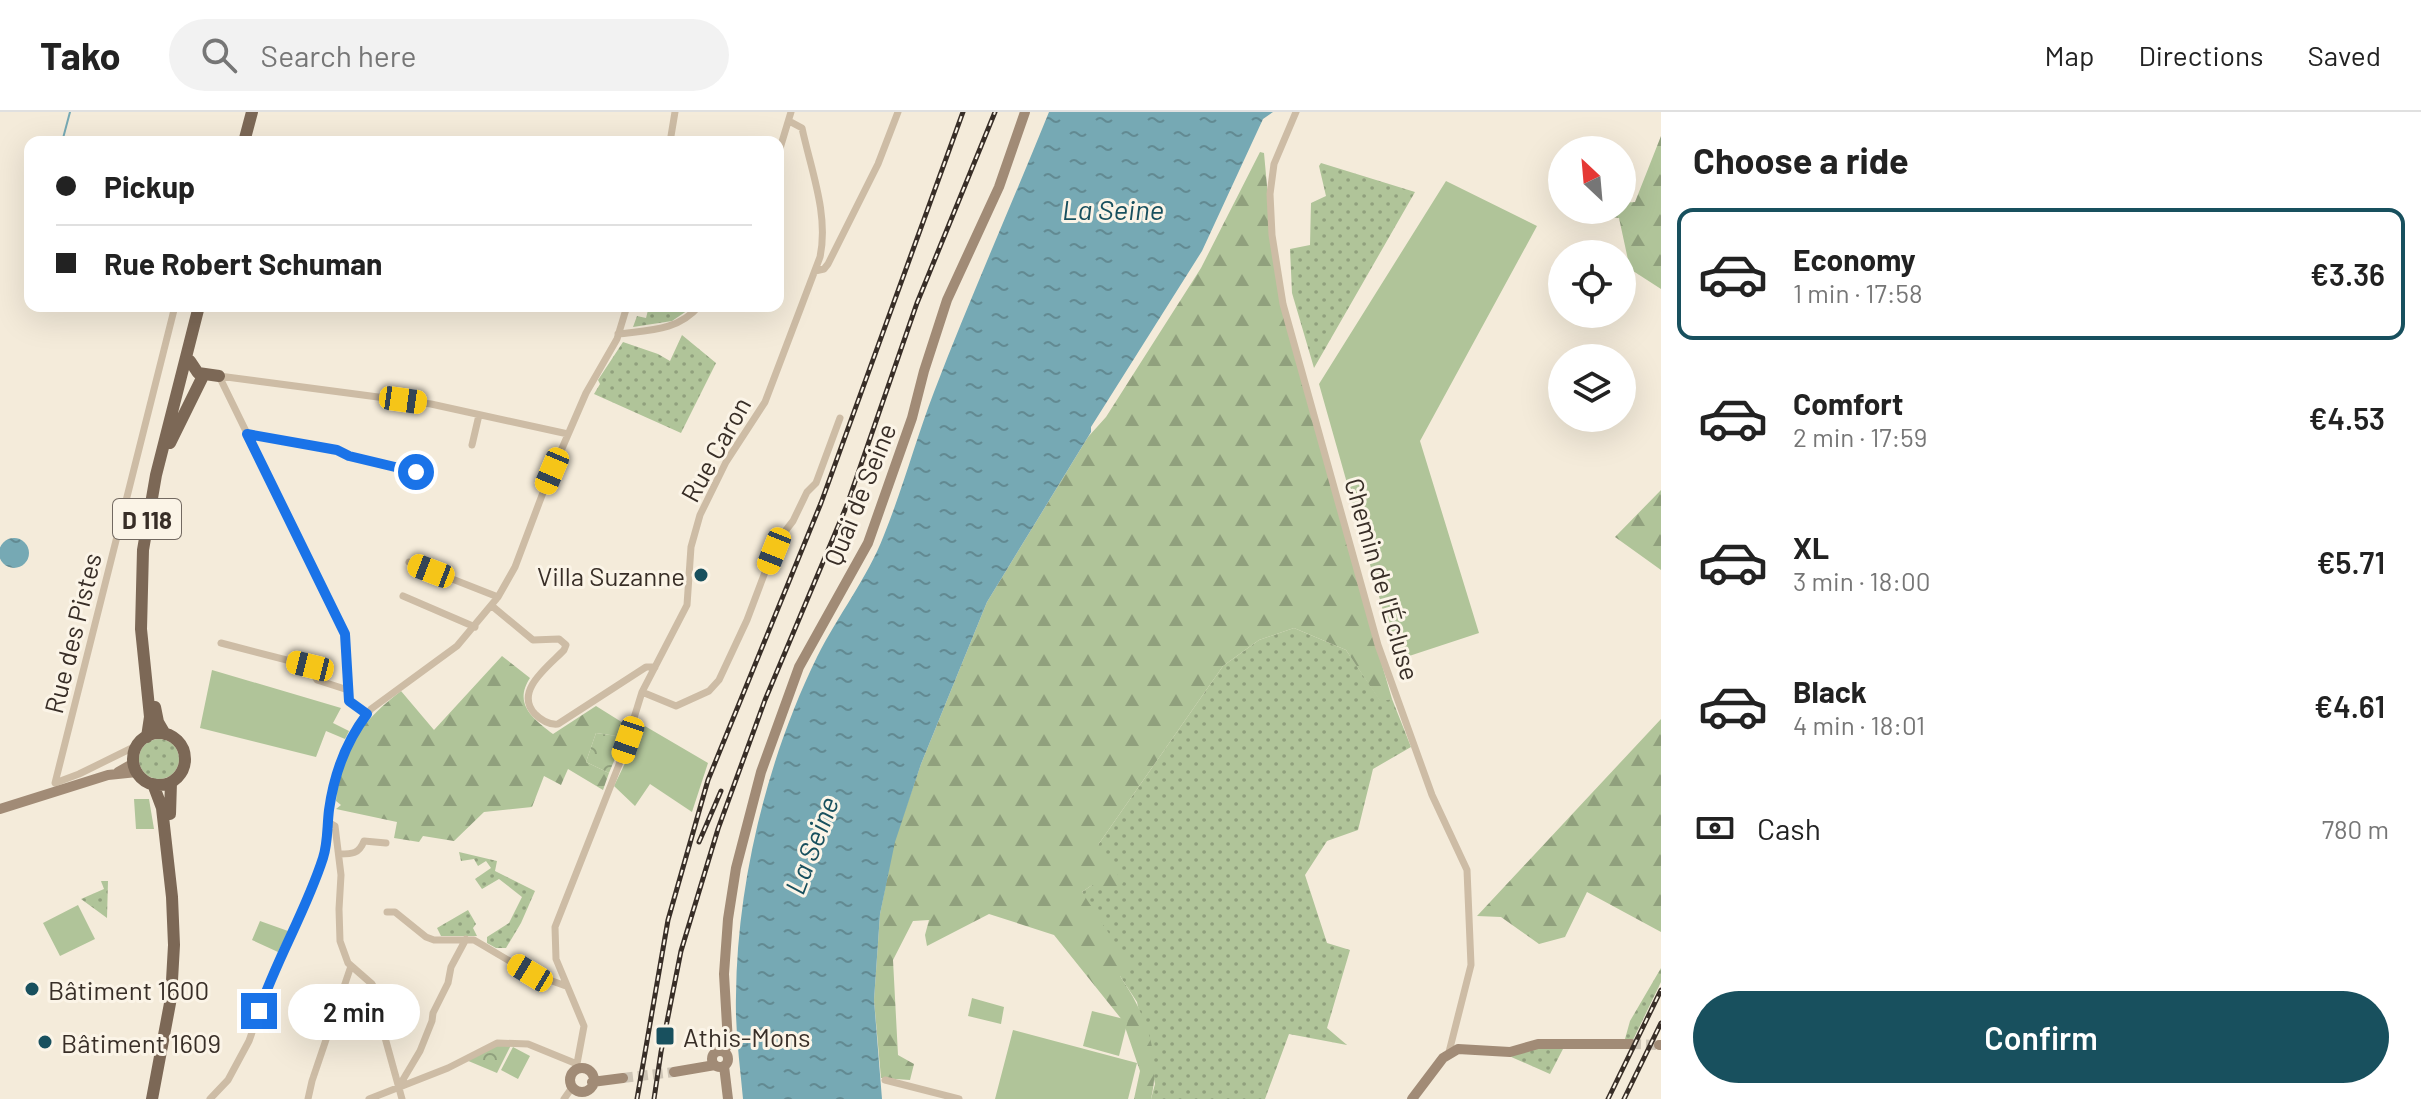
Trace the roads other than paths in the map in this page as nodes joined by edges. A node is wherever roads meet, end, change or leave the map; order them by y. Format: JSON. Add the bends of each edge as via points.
{"nodes":[{"id":1,"x":250,"y":112,"type":"edge"},
{"id":2,"x":675,"y":112,"type":"edge"},
{"id":3,"x":898,"y":112,"type":"edge"},
{"id":4,"x":1025,"y":112,"type":"edge"},
{"id":5,"x":1296,"y":112,"type":"edge"},
{"id":6,"x":790,"y":116,"type":"edge"},
{"id":7,"x":245,"y":136,"type":"edge"},
{"id":8,"x":671,"y":136,"type":"edge"},
{"id":9,"x":784,"y":136,"type":"edge"},
{"id":10,"x":815,"y":271,"type":"junction"},
{"id":11,"x":173,"y":312,"type":"edge"},
{"id":12,"x":200,"y":312,"type":"edge"},
{"id":13,"x":201,"y":312,"type":"edge"},
{"id":14,"x":625,"y":312,"type":"edge"},
{"id":15,"x":693,"y":312,"type":"edge"},
{"id":16,"x":618,"y":334,"type":"junction"},
{"id":17,"x":190,"y":361,"type":"junction"},
{"id":18,"x":203,"y":376,"type":"junction"},
{"id":19,"x":219,"y":376,"type":"junction"},
{"id":20,"x":479,"y":415,"type":"junction"},
{"id":21,"x":840,"y":418,"type":"dead end"},
{"id":22,"x":247,"y":434,"type":"junction"},
{"id":23,"x":568,"y":434,"type":"junction"},
{"id":24,"x":170,"y":443,"type":"junction"},
{"id":25,"x":472,"y":445,"type":"dead end"},
{"id":26,"x":416,"y":472,"type":"dead end"},
{"id":27,"x":409,"y":562,"type":"dead end"},
{"id":28,"x":403,"y":596,"type":"dead end"},
{"id":29,"x":498,"y":597,"type":"junction"},
{"id":30,"x":492,"y":606,"type":"junction"},
{"id":31,"x":475,"y":627,"type":"junction"},
{"id":32,"x":221,"y":643,"type":"dead end"},
{"id":33,"x":655,"y":667,"type":"junction"},
{"id":34,"x":348,"y":690,"type":"junction"},
{"id":35,"x":642,"y":692,"type":"junction"},
{"id":36,"x":367,"y":714,"type":"junction"},
{"id":37,"x":165,"y":734,"type":"junction"},
{"id":38,"x":138,"y":755,"type":"junction"},
{"id":39,"x":117,"y":756,"type":"junction"},
{"id":40,"x":171,"y":782,"type":"junction"},
{"id":41,"x":153,"y":784,"type":"junction"},
{"id":42,"x":0,"y":809,"type":"edge"},
{"id":43,"x":328,"y":822,"type":"junction"},
{"id":44,"x":386,"y":843,"type":"dead end"},
{"id":45,"x":340,"y":854,"type":"junction"},
{"id":46,"x":387,"y":912,"type":"dead end"},
{"id":47,"x":466,"y":939,"type":"junction"},
{"id":48,"x":351,"y":966,"type":"junction"},
{"id":49,"x":566,"y":986,"type":"junction"},
{"id":50,"x":1631,"y":1044,"type":"tunnel mouth"},
{"id":51,"x":1449,"y":1052,"type":"junction"},
{"id":52,"x":720,"y":1066,"type":"junction"},
{"id":53,"x":577,"y":1067,"type":"junction"},
{"id":54,"x":674,"y":1072,"type":"tunnel mouth"},
{"id":55,"x":623,"y":1078,"type":"tunnel mouth"},
{"id":56,"x":885,"y":1080,"type":"dead end"},
{"id":57,"x":398,"y":1088,"type":"junction"},
{"id":58,"x":587,"y":1089,"type":"edge"},
{"id":59,"x":152,"y":1099,"type":"edge"},
{"id":60,"x":162,"y":1099,"type":"edge"},
{"id":61,"x":210,"y":1099,"type":"edge"},
{"id":62,"x":308,"y":1099,"type":"edge"},
{"id":63,"x":369,"y":1099,"type":"edge"},
{"id":64,"x":402,"y":1099,"type":"edge"},
{"id":65,"x":564,"y":1099,"type":"edge"},
{"id":66,"x":728,"y":1099,"type":"edge"},
{"id":67,"x":959,"y":1099,"type":"edge"},
{"id":68,"x":1412,"y":1099,"type":"edge"}],
"edges":[{"from":1,"to":7,"type":"main road"},
{"from":2,"to":8,"type":"street"},
{"from":3,"to":10,"type":"street","via":[[828,264]]},
{"from":4,"to":52,"type":"main road","name":"Quai de Seine","via":[[994,198],[947,300],[868,543],[799,667],[753,797],[728,919],[720,1002],[728,1059]]},
{"from":5,"to":51,"type":"street","name":"Chemin de l'Écluse","via":[[1274,164],[1270,194],[1283,304],[1378,645],[1432,795],[1467,870],[1471,965]]},
{"from":6,"to":9,"type":"street"},
{"from":6,"to":10,"type":"street","name":"Rue Caron","via":[[802,128],[822,217],[823,242]]},
{"from":10,"to":33,"type":"street","name":"Rue Caron","via":[[765,402],[700,515],[691,547],[688,604]]},
{"from":11,"to":39,"type":"street","name":"Rue des Pistes","via":[[55,783]]},
{"from":12,"to":38,"type":"main road","number":"D 118","via":[[156,475],[143,550],[141,629],[150,717]]},
{"from":13,"to":17,"type":"main road","number":"D 118"},
{"from":14,"to":16,"type":"street"},
{"from":15,"to":16,"type":"street","via":[[674,325]]},
{"from":16,"to":23,"type":"street"},
{"from":17,"to":18,"type":"main road"},
{"from":17,"to":24,"type":"main road","number":"D 118"},
{"from":18,"to":19,"type":"main road"},
{"from":18,"to":24,"type":"main road"},
{"from":19,"to":20,"type":"street"},
{"from":19,"to":22,"type":"street"},
{"from":20,"to":23,"type":"street"},
{"from":20,"to":25,"type":"street"},
{"from":21,"to":35,"type":"street","via":[[816,483],[776,543],[716,685],[676,706]]},
{"from":22,"to":26,"type":"street","via":[[337,450]]},
{"from":22,"to":34,"type":"street","via":[[345,634]]},
{"from":23,"to":29,"type":"street"},
{"from":24,"to":37,"type":"main road","number":"D 118","via":[[147,580],[153,687]]},
{"from":27,"to":29,"type":"street"},
{"from":28,"to":31,"type":"street"},
{"from":29,"to":30,"type":"street"},
{"from":30,"to":31,"type":"street"},
{"from":30,"to":33,"type":"street","via":[[533,640],[559,639],[565,644],[528,694],[532,710],[547,723],[558,724],[646,667]]},
{"from":31,"to":36,"type":"street"},
{"from":32,"to":34,"type":"street","via":[[310,666],[317,680]]},
{"from":33,"to":35,"type":"street","name":"Rue Caron"},
{"from":34,"to":36,"type":"street","via":[[350,703]]},
{"from":35,"to":49,"type":"street","name":"Rue Caron","via":[[555,927],[556,959]]},
{"from":36,"to":43,"type":"street","via":[[339,764]]},
{"from":37,"to":38,"type":"main road"},
{"from":37,"to":40,"type":"main road","via":[[185,755],[184,767]]},
{"from":38,"to":39,"type":"street"},
{"from":38,"to":39,"type":"street"},
{"from":38,"to":41,"type":"main road","via":[[144,780]]},
{"from":38,"to":42,"type":"main road","via":[[108,775]]},
{"from":40,"to":41,"type":"main road"},
{"from":40,"to":60,"type":"main road","via":[[180,934]]},
{"from":41,"to":59,"type":"main road","via":[[162,808],[174,945],[171,998]]},
{"from":43,"to":45,"type":"street","via":[[335,826]]},
{"from":43,"to":61,"type":"street","via":[[322,862],[254,1030],[228,1080]]},
{"from":44,"to":45,"type":"street","via":[[364,841],[360,850]]},
{"from":45,"to":48,"type":"street","via":[[339,933]]},
{"from":46,"to":47,"type":"street","via":[[395,912],[434,940]]},
{"from":47,"to":49,"type":"street"},
{"from":47,"to":57,"type":"street","via":[[420,1051]]},
{"from":48,"to":57,"type":"street","via":[[372,984],[385,1006],[384,1034]]},
{"from":48,"to":62,"type":"street"},
{"from":49,"to":53,"type":"street","name":"Rue Caron","via":[[585,1029]]},
{"from":50,"to":51,"type":"main road","via":[[1538,1044],[1510,1052]]},
{"from":51,"to":68,"type":"main road"},
{"from":52,"to":54,"type":"main road"},
{"from":52,"to":66,"type":"main road","name":"Quai de Seine"},
{"from":53,"to":57,"type":"street","via":[[545,1049],[497,1043]]},
{"from":53,"to":58,"type":"main road","via":[[584,1066]]},
{"from":53,"to":58,"type":"main road","via":[[569,1083]]},
{"from":55,"to":58,"type":"main road"},
{"from":56,"to":67,"type":"street"},
{"from":57,"to":63,"type":"street"},
{"from":57,"to":64,"type":"street"},
{"from":58,"to":65,"type":"street"}]}
